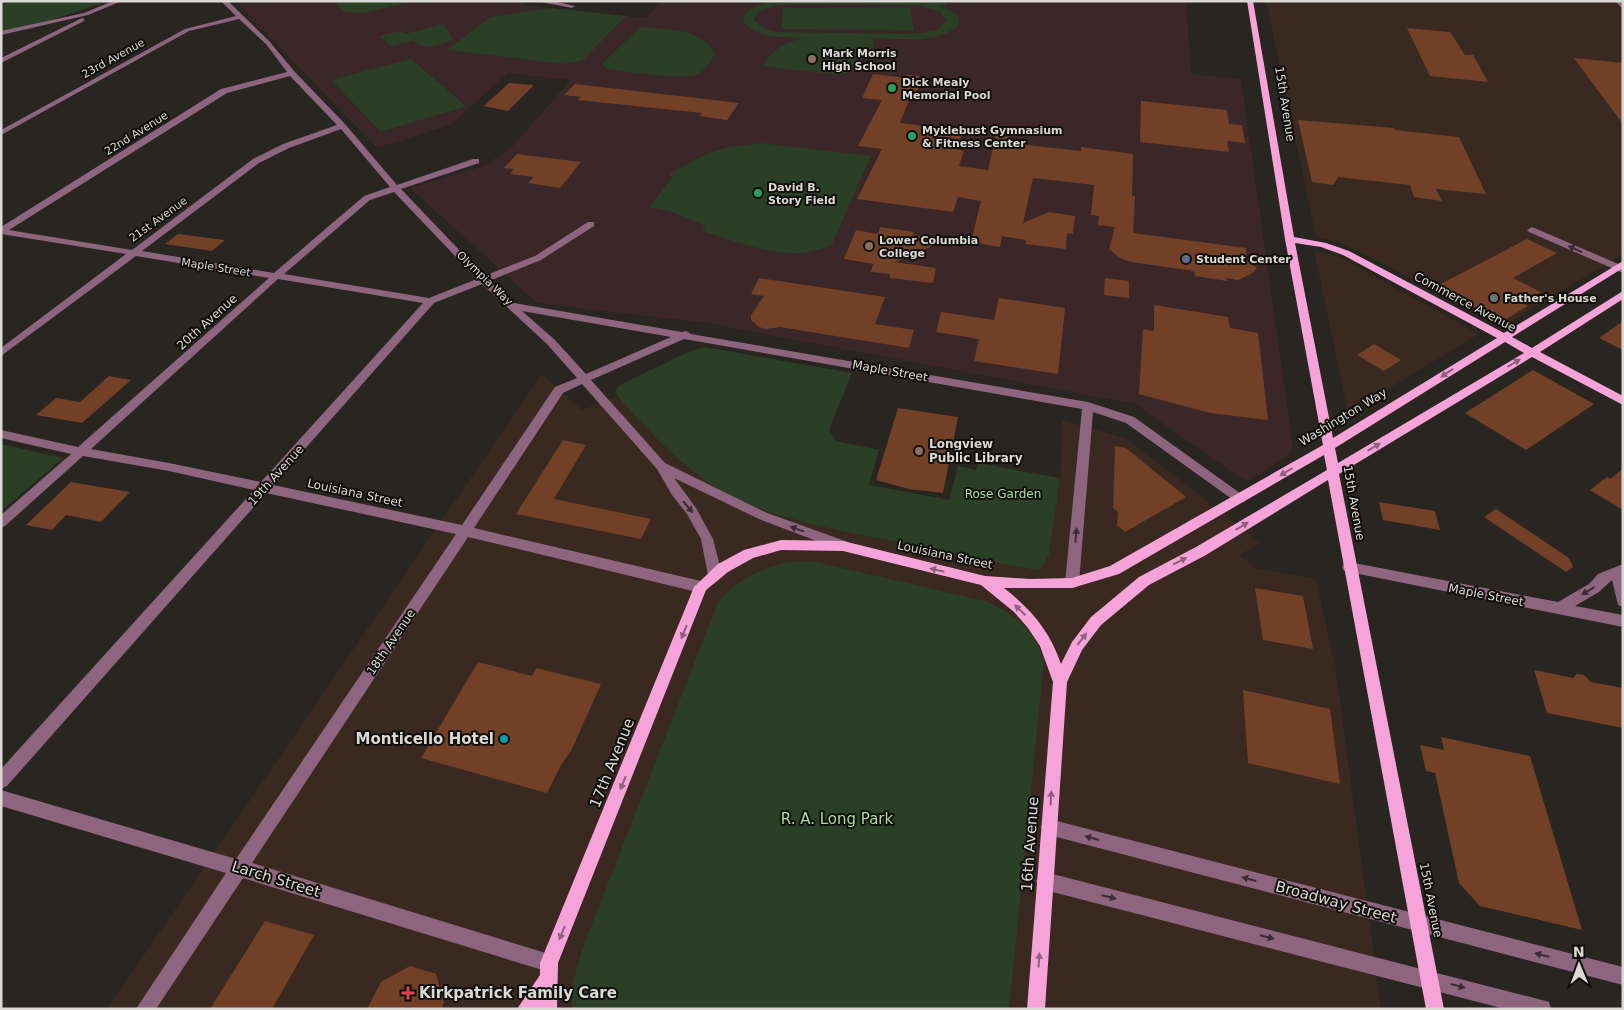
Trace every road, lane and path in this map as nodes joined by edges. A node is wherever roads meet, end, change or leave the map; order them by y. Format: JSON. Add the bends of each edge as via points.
{"nodes":[{"id":1,"x":119,"y":1,"type":"edge"},
{"id":2,"x":224,"y":1,"type":"edge"},
{"id":3,"x":539,"y":1,"type":"edge"},
{"id":4,"x":1250,"y":1,"type":"edge"},
{"id":5,"x":1618,"y":1,"type":"edge"},
{"id":6,"x":572,"y":6,"type":"dead end"},
{"id":7,"x":1623,"y":7,"type":"edge"},
{"id":8,"x":99,"y":10,"type":"junction"},
{"id":9,"x":240,"y":16,"type":"junction"},
{"id":10,"x":1,"y":33,"type":"edge"},
{"id":11,"x":1,"y":61,"type":"edge"},
{"id":12,"x":291,"y":72,"type":"junction"},
{"id":13,"x":342,"y":126,"type":"junction"},
{"id":14,"x":1,"y":133,"type":"edge"},
{"id":15,"x":476,"y":161,"type":"dead end"},
{"id":16,"x":395,"y":188,"type":"junction"},
{"id":17,"x":591,"y":224,"type":"dead end"},
{"id":18,"x":1532,"y":230,"type":"dead end"},
{"id":19,"x":1,"y":231,"type":"edge"},
{"id":20,"x":1290,"y":239,"type":"junction"},
{"id":21,"x":132,"y":253,"type":"junction"},
{"id":22,"x":1621,"y":267,"type":"edge"},
{"id":23,"x":275,"y":277,"type":"junction"},
{"id":24,"x":484,"y":281,"type":"junction"},
{"id":25,"x":1623,"y":294,"type":"edge"},
{"id":26,"x":430,"y":301,"type":"junction"},
{"id":27,"x":514,"y":306,"type":"junction"},
{"id":28,"x":686,"y":334,"type":"junction"},
{"id":29,"x":1503,"y":336,"type":"junction"},
{"id":30,"x":1533,"y":352,"type":"junction"},
{"id":31,"x":1,"y":353,"type":"edge"},
{"id":32,"x":584,"y":380,"type":"junction"},
{"id":33,"x":1623,"y":402,"type":"edge"},
{"id":34,"x":1088,"y":406,"type":"junction"},
{"id":35,"x":1,"y":434,"type":"edge"},
{"id":36,"x":1328,"y":447,"type":"junction"},
{"id":37,"x":82,"y":452,"type":"junction"},
{"id":38,"x":662,"y":466,"type":"junction"},
{"id":39,"x":1332,"y":472,"type":"junction"},
{"id":40,"x":263,"y":489,"type":"junction"},
{"id":41,"x":1240,"y":499,"type":"junction"},
{"id":42,"x":1,"y":523,"type":"edge"},
{"id":43,"x":464,"y":531,"type":"junction"},
{"id":44,"x":843,"y":546,"type":"junction"},
{"id":45,"x":749,"y":554,"type":"joint"},
{"id":46,"x":1350,"y":567,"type":"junction"},
{"id":47,"x":1620,"y":571,"type":"edge"},
{"id":48,"x":715,"y":574,"type":"junction"},
{"id":49,"x":985,"y":581,"type":"junction"},
{"id":50,"x":1072,"y":583,"type":"junction"},
{"id":51,"x":702,"y":587,"type":"junction"},
{"id":52,"x":1623,"y":601,"type":"edge"},
{"id":53,"x":1558,"y":609,"type":"junction"},
{"id":54,"x":1623,"y":621,"type":"edge"},
{"id":55,"x":1060,"y":682,"type":"junction"},
{"id":56,"x":1,"y":781,"type":"edge"},
{"id":57,"x":1,"y":798,"type":"edge"},
{"id":58,"x":1049,"y":827,"type":"junction"},
{"id":59,"x":239,"y":868,"type":"junction"},
{"id":60,"x":1045,"y":880,"type":"junction"},
{"id":61,"x":1419,"y":924,"type":"junction"},
{"id":62,"x":549,"y":970,"type":"junction"},
{"id":63,"x":1623,"y":976,"type":"edge"},
{"id":64,"x":1429,"y":979,"type":"junction"},
{"id":65,"x":145,"y":1009,"type":"edge"},
{"id":66,"x":526,"y":1009,"type":"edge"},
{"id":67,"x":548,"y":1009,"type":"edge"},
{"id":68,"x":1036,"y":1009,"type":"edge"},
{"id":69,"x":1435,"y":1009,"type":"edge"},
{"id":70,"x":1542,"y":1009,"type":"edge"}],
"edges":[{"from":1,"to":8,"type":"street"},
{"from":2,"to":9,"type":"street","name":"Olympia Way"},
{"from":3,"to":6,"type":"street"},
{"from":4,"to":20,"type":"main road","name":"15th Avenue"},
{"from":5,"to":7,"type":"street"},
{"from":8,"to":10,"type":"street"},
{"from":8,"to":11,"type":"street"},
{"from":9,"to":12,"type":"street","name":"Olympia Way","via":[[268,43]]},
{"from":9,"to":14,"type":"street","name":"23rd Avenue","via":[[187,30]]},
{"from":12,"to":13,"type":"street","name":"Olympia Way"},
{"from":12,"to":19,"type":"street","name":"22nd Avenue","via":[[224,91]]},
{"from":13,"to":16,"type":"street","name":"Olympia Way"},
{"from":13,"to":21,"type":"street","name":"21st Avenue","via":[[286,146],[256,161]]},
{"from":15,"to":16,"type":"street","name":"20th Avenue"},
{"from":16,"to":23,"type":"street","name":"20th Avenue","via":[[367,198]]},
{"from":16,"to":24,"type":"street","name":"Olympia Way"},
{"from":17,"to":24,"type":"street","name":"19th Avenue","via":[[538,258]]},
{"from":22,"to":18,"type":"street","one_way":true},
{"from":19,"to":21,"type":"street","name":"Maple Street"},
{"from":20,"to":29,"type":"main road","name":"Commerce Avenue","via":[[1346,253]]},
{"from":20,"to":36,"type":"main road","name":"15th Avenue"},
{"from":21,"to":23,"type":"street","name":"Maple Street"},
{"from":21,"to":31,"type":"street","name":"21st Avenue"},
{"from":22,"to":29,"type":"main road","name":"Washington Way"},
{"from":23,"to":26,"type":"street","name":"Maple Street"},
{"from":23,"to":37,"type":"street","name":"20th Avenue"},
{"from":24,"to":26,"type":"street","name":"19th Avenue"},
{"from":24,"to":27,"type":"street","name":"Olympia Way"},
{"from":25,"to":30,"type":"main road"},
{"from":26,"to":40,"type":"street","name":"19th Avenue"},
{"from":27,"to":28,"type":"street","name":"Maple Street"},
{"from":27,"to":32,"type":"street","name":"Olympia Way"},
{"from":28,"to":32,"type":"street","name":"18th Avenue"},
{"from":28,"to":34,"type":"street","name":"Maple Street"},
{"from":29,"to":30,"type":"main road","name":"Commerce Avenue"},
{"from":29,"to":36,"type":"main road","name":"Washington Way","one_way":true},
{"from":30,"to":33,"type":"main road","name":"Commerce Avenue"},
{"from":39,"to":30,"type":"main road","one_way":true},
{"from":32,"to":38,"type":"street","name":"Olympia Way"},
{"from":32,"to":43,"type":"street","name":"18th Avenue","via":[[559,390]]},
{"from":34,"to":41,"type":"street","name":"Maple Street","via":[[1130,420]]},
{"from":50,"to":34,"type":"street","one_way":true},
{"from":35,"to":37,"type":"street","name":"Louisiana Street"},
{"from":36,"to":39,"type":"main road","name":"15th Avenue"},
{"from":36,"to":41,"type":"main road","name":"Washington Way","one_way":true},
{"from":37,"to":40,"type":"street","name":"Louisiana Street","via":[[169,467]]},
{"from":37,"to":42,"type":"street","name":"20th Avenue"},
{"from":44,"to":38,"type":"street","name":"Louisiana Street","one_way":true,"via":[[764,516]]},
{"from":38,"to":48,"type":"street","name":"Olympia Way","one_way":true,"via":[[708,539]]},
{"from":39,"to":46,"type":"main road","name":"15th Avenue"},
{"from":55,"to":39,"type":"main road","name":"16th Avenue","one_way":true,"via":[[1077,646],[1096,620],[1144,580],[1200,551]]},
{"from":40,"to":43,"type":"street","name":"Louisiana Street"},
{"from":40,"to":56,"type":"street","name":"19th Avenue"},
{"from":41,"to":50,"type":"main road","name":"Washington Way","via":[[1114,570]]},
{"from":43,"to":51,"type":"street","name":"Louisiana Street"},
{"from":43,"to":59,"type":"street","name":"18th Avenue"},
{"from":44,"to":45,"type":"main road","name":"Louisiana Street","via":[[781,545]]},
{"from":49,"to":44,"type":"main road","name":"Louisiana Street","one_way":true},
{"from":45,"to":48,"type":"main road","name":"17th Avenue"},
{"from":46,"to":53,"type":"street","name":"Maple Street"},
{"from":46,"to":61,"type":"main road","name":"15th Avenue"},
{"from":47,"to":52,"type":"street"},
{"from":47,"to":53,"type":"street","one_way":true,"via":[[1603,578],[1594,588]]},
{"from":48,"to":51,"type":"main road","name":"17th Avenue"},
{"from":49,"to":50,"type":"main road","name":"Louisiana Street"},
{"from":55,"to":49,"type":"main road","name":"16th Avenue","one_way":true,"via":[[1046,642],[1037,628],[1020,609]]},
{"from":51,"to":62,"type":"main road","name":"17th Avenue","one_way":true},
{"from":53,"to":54,"type":"street","name":"Maple Street"},
{"from":58,"to":55,"type":"main road","name":"16th Avenue","one_way":true},
{"from":57,"to":59,"type":"street","name":"Larch Street"},
{"from":58,"to":60,"type":"main road","name":"16th Avenue"},
{"from":61,"to":58,"type":"street","name":"Broadway Street","one_way":true},
{"from":59,"to":62,"type":"street","name":"Larch Street"},
{"from":59,"to":65,"type":"street","name":"18th Avenue"},
{"from":60,"to":64,"type":"street","one_way":true},
{"from":68,"to":60,"type":"main road","name":"16th Avenue","one_way":true},
{"from":63,"to":61,"type":"street","name":"Broadway Street","one_way":true},
{"from":61,"to":64,"type":"main road","name":"15th Avenue"},
{"from":62,"to":66,"type":"main road"},
{"from":62,"to":67,"type":"main road","name":"17th Avenue"},
{"from":64,"to":69,"type":"main road","name":"15th Avenue"},
{"from":64,"to":70,"type":"street","one_way":true}]}
